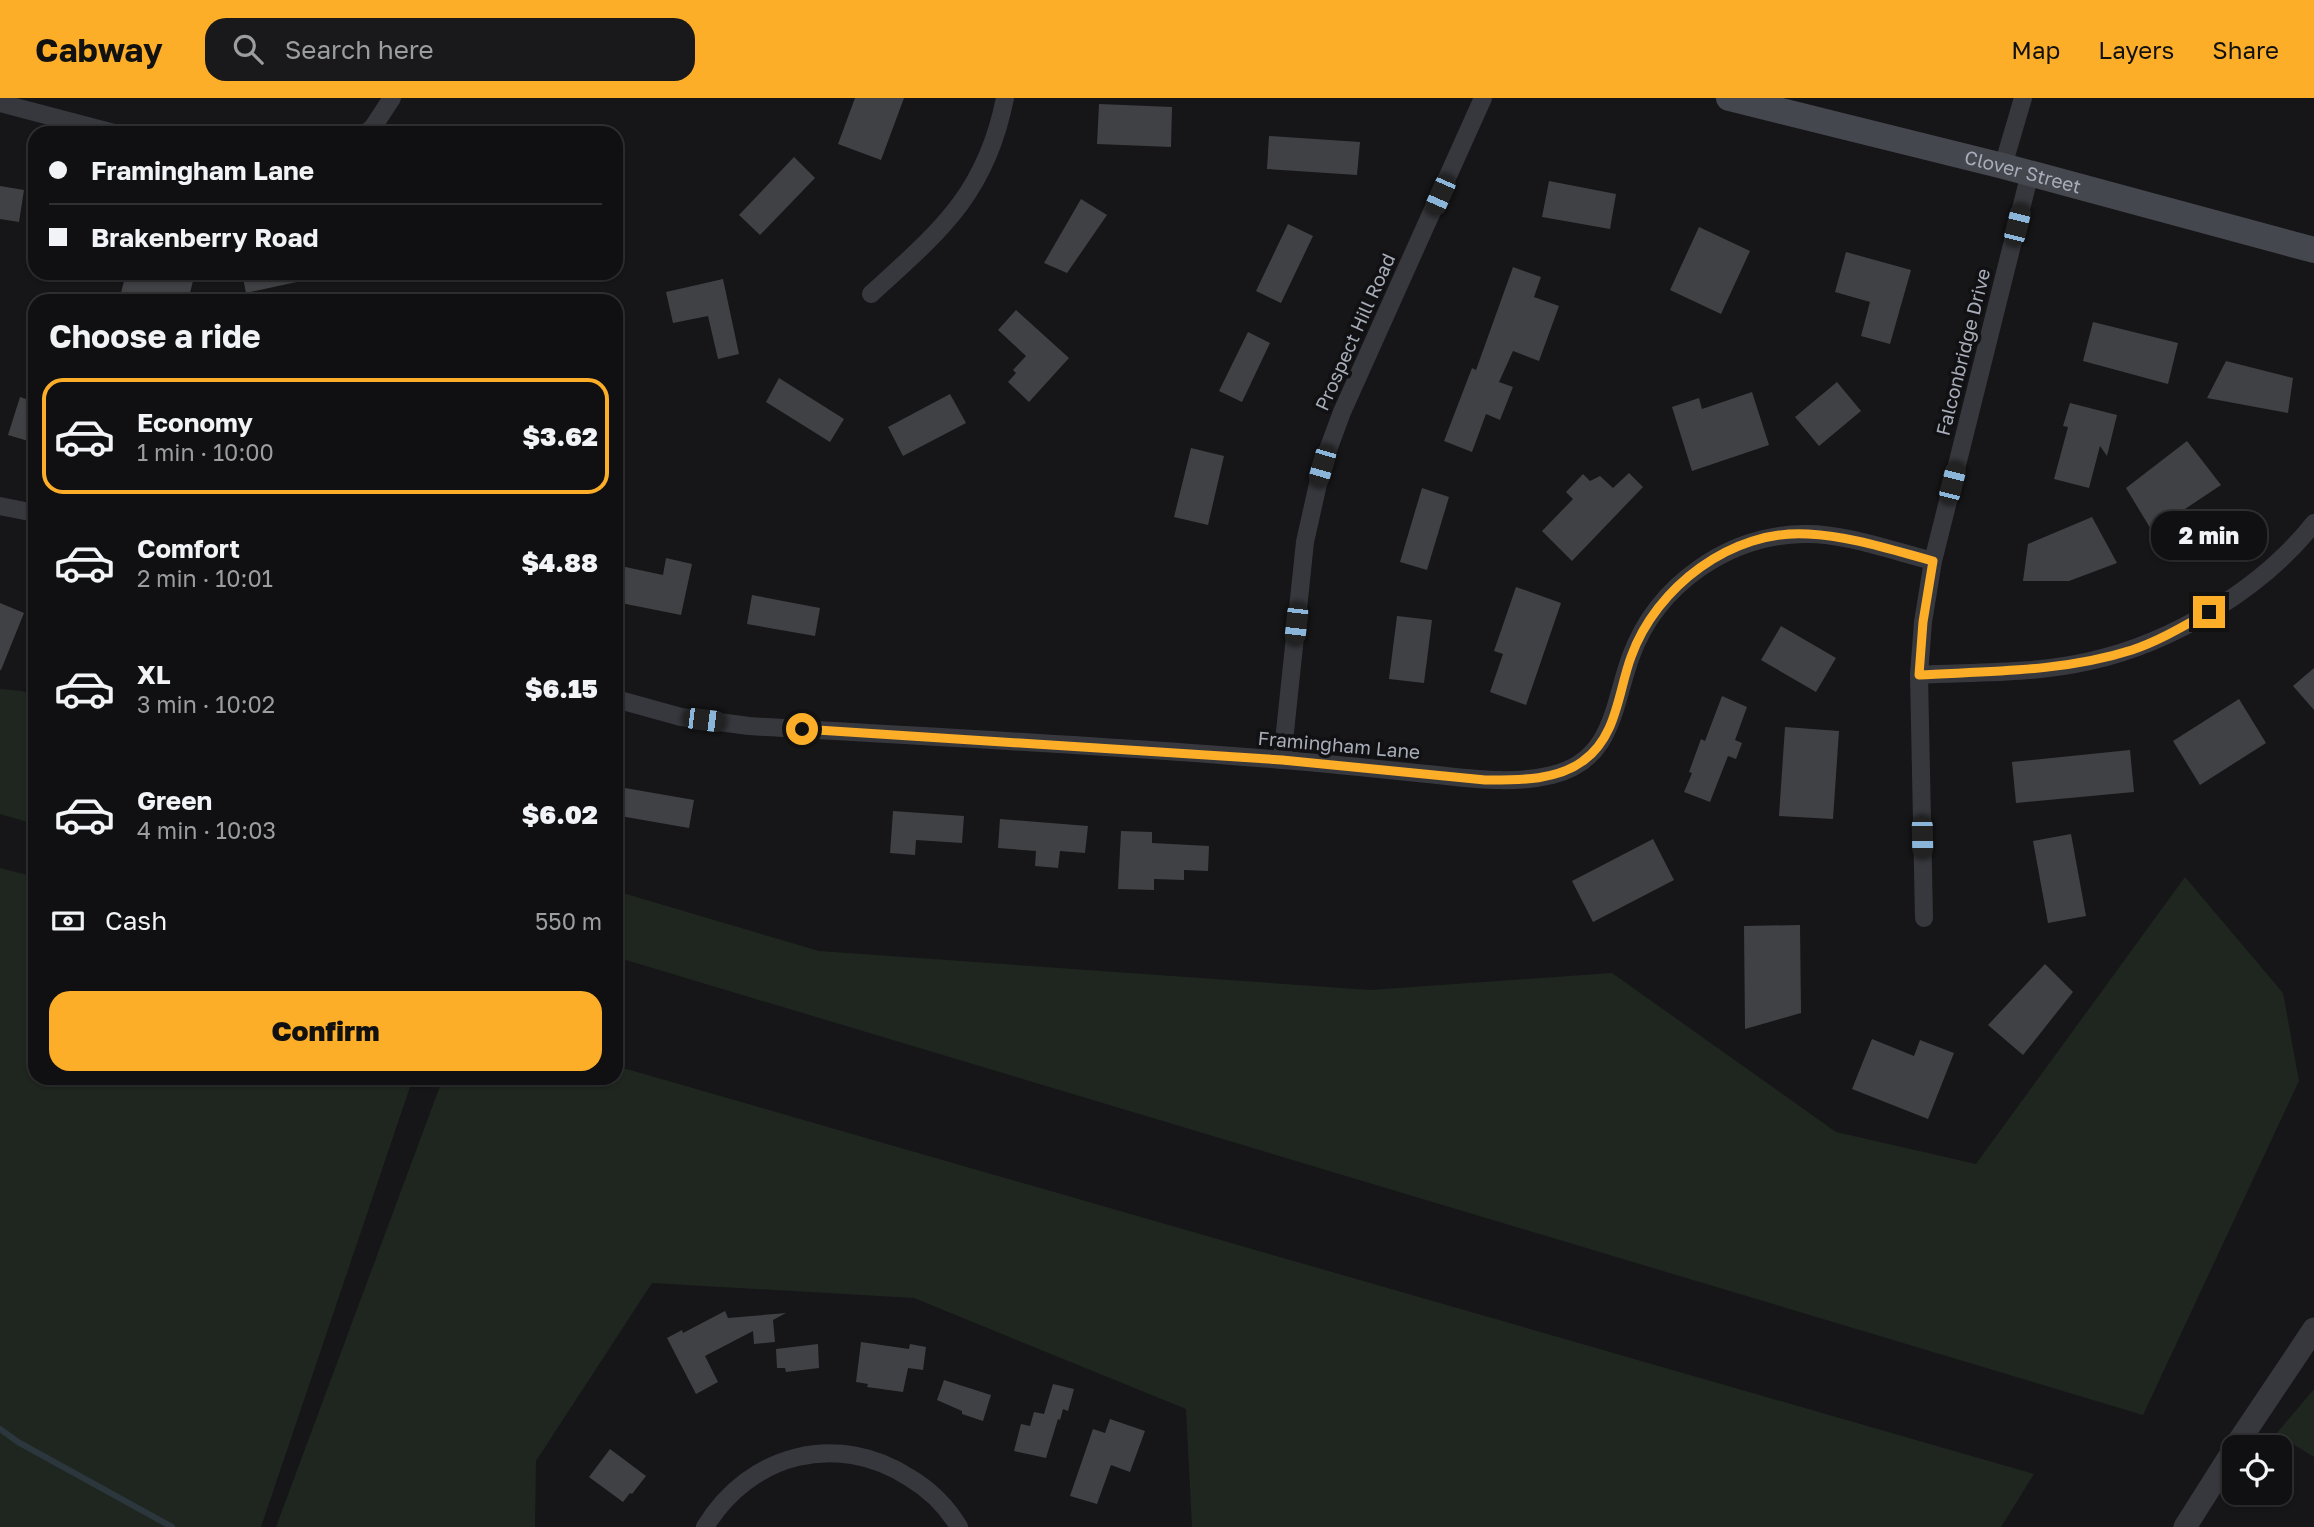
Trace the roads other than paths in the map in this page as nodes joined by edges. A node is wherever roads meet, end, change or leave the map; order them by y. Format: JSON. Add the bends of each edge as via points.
{"nodes":[{"id":1,"x":392,"y":98,"type":"edge"},
{"id":2,"x":1005,"y":98,"type":"edge"},
{"id":3,"x":1483,"y":98,"type":"edge"},
{"id":4,"x":1729,"y":98,"type":"edge"},
{"id":5,"x":2023,"y":98,"type":"edge"},
{"id":6,"x":0,"y":103,"type":"edge"},
{"id":7,"x":87,"y":126,"type":"edge"},
{"id":8,"x":371,"y":126,"type":"edge"},
{"id":9,"x":2003,"y":166,"type":"junction"},
{"id":10,"x":2030,"y":173,"type":"junction"},
{"id":11,"x":2314,"y":250,"type":"edge"},
{"id":12,"x":871,"y":294,"type":"dead end"},
{"id":13,"x":0,"y":506,"type":"edge"},
{"id":14,"x":28,"y":512,"type":"edge"},
{"id":15,"x":2314,"y":523,"type":"edge"},
{"id":16,"x":1933,"y":561,"type":"junction"},
{"id":17,"x":1919,"y":675,"type":"junction"},
{"id":18,"x":623,"y":701,"type":"edge"},
{"id":19,"x":1282,"y":760,"type":"junction"},
{"id":20,"x":1924,"y":918,"type":"dead end"},
{"id":21,"x":2314,"y":1328,"type":"edge"},
{"id":22,"x":2244,"y":1435,"type":"edge"},
{"id":23,"x":2222,"y":1469,"type":"edge"},
{"id":24,"x":705,"y":1527,"type":"edge"},
{"id":25,"x":959,"y":1527,"type":"edge"},
{"id":26,"x":2185,"y":1527,"type":"edge"}],
"edges":[{"from":1,"to":8,"type":"street"},
{"from":2,"to":12,"type":"street","via":[[993,147],[970,191],[929,241]]},
{"from":3,"to":19,"type":"street","name":"Prospect Hill Road","via":[[1322,466],[1305,542]]},
{"from":4,"to":9,"type":"main road","name":"Clover Street"},
{"from":5,"to":9,"type":"street"},
{"from":6,"to":7,"type":"street"},
{"from":9,"to":10,"type":"main road","name":"Clover Street"},
{"from":10,"to":11,"type":"main road","name":"Clover Street"},
{"from":10,"to":16,"type":"street","name":"Falconbridge Drive"},
{"from":13,"to":14,"type":"street"},
{"from":15,"to":17,"type":"street","via":[[2240,591],[2209,612],[2133,649],[2088,662],[2040,668]]},
{"from":16,"to":17,"type":"street","name":"Falconbridge Drive"},
{"from":16,"to":19,"type":"street","name":"Framingham Lane","via":[[1806,533],[1773,536],[1713,559],[1686,577],[1644,629],[1624,676],[1614,718],[1595,750],[1553,775],[1485,780]]},
{"from":17,"to":20,"type":"street","name":"Falconbridge Drive"},
{"from":18,"to":19,"type":"street","name":"Framingham Lane","via":[[681,718],[749,726]]},
{"from":21,"to":22,"type":"street"},
{"from":23,"to":26,"type":"street"},
{"from":24,"to":25,"type":"street","via":[[727,1499],[765,1469],[788,1459],[836,1453],[859,1455],[903,1473],[938,1500]]}]}
